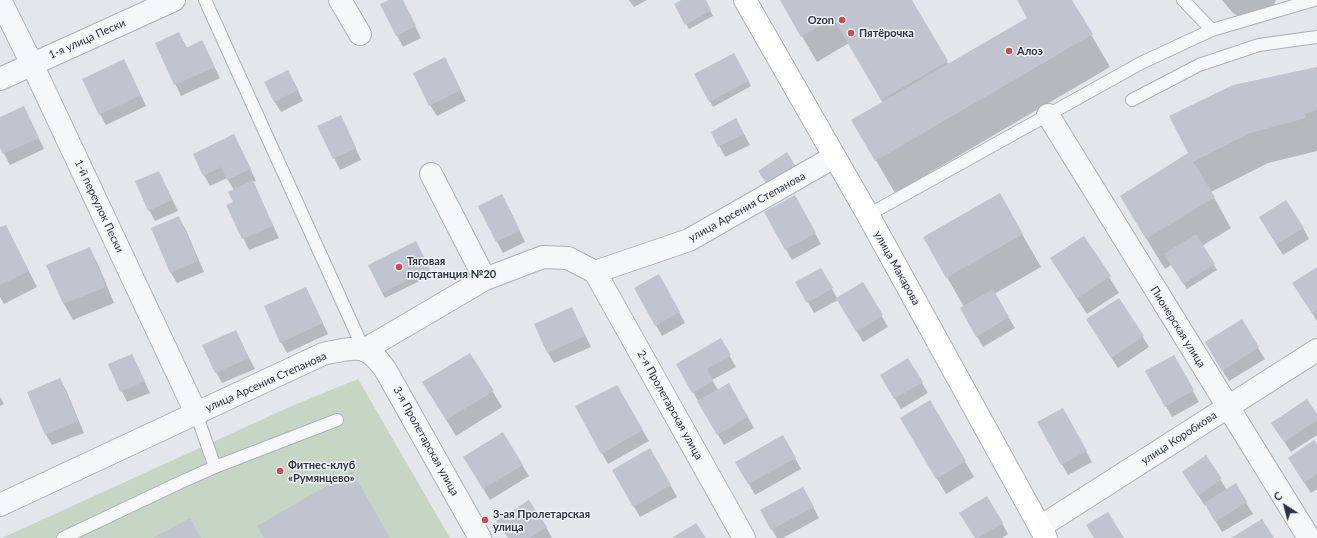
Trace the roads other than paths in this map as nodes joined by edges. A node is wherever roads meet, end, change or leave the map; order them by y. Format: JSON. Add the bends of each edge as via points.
{"nodes":[{"id":1,"x":0,"y":0,"type":"edge"},
{"id":2,"x":174,"y":0,"type":"edge"},
{"id":3,"x":205,"y":0,"type":"edge"},
{"id":4,"x":340,"y":0,"type":"edge"},
{"id":5,"x":745,"y":0,"type":"edge"},
{"id":6,"x":1183,"y":0,"type":"edge"},
{"id":7,"x":1314,"y":0,"type":"edge"},
{"id":8,"x":1212,"y":30,"type":"junction"},
{"id":9,"x":360,"y":34,"type":"dead end"},
{"id":10,"x":1317,"y":37,"type":"edge"},
{"id":11,"x":32,"y":64,"type":"junction"},
{"id":12,"x":0,"y":79,"type":"edge"},
{"id":13,"x":1132,"y":100,"type":"dead end"},
{"id":14,"x":1048,"y":115,"type":"junction"},
{"id":15,"x":834,"y":157,"type":"junction"},
{"id":16,"x":431,"y":174,"type":"dead end"},
{"id":17,"x":868,"y":215,"type":"junction"},
{"id":18,"x":595,"y":272,"type":"junction"},
{"id":19,"x":485,"y":279,"type":"junction"},
{"id":20,"x":364,"y":350,"type":"junction"},
{"id":21,"x":1317,"y":350,"type":"edge"},
{"id":22,"x":1227,"y":407,"type":"junction"},
{"id":23,"x":196,"y":413,"type":"junction"},
{"id":24,"x":337,"y":420,"type":"dead end"},
{"id":25,"x":214,"y":467,"type":"junction"},
{"id":26,"x":0,"y":505,"type":"edge"},
{"id":27,"x":1043,"y":532,"type":"edge"},
{"id":28,"x":63,"y":538,"type":"edge"},
{"id":29,"x":480,"y":538,"type":"edge"},
{"id":30,"x":744,"y":538,"type":"edge"},
{"id":31,"x":1309,"y":538,"type":"edge"}],
"edges":[{"from":1,"to":11,"type":"street","name":"1-й переулок Пески"},
{"from":2,"to":11,"type":"street","name":"1-я улица Пески"},
{"from":3,"to":20,"type":"lane"},
{"from":4,"to":9,"type":"street"},
{"from":5,"to":15,"type":"main road","name":"улица Макарова"},
{"from":6,"to":8,"type":"lane"},
{"from":7,"to":8,"type":"lane"},
{"from":8,"to":14,"type":"lane","via":[[1141,63]]},
{"from":10,"to":13,"type":"lane","via":[[1259,44],[1199,64]]},
{"from":11,"to":12,"type":"street","name":"1-я улица Пески"},
{"from":11,"to":23,"type":"street","name":"1-й переулок Пески"},
{"from":14,"to":17,"type":"lane"},
{"from":14,"to":22,"type":"street","name":"Пионерская улица"},
{"from":15,"to":17,"type":"main road","name":"улица Макарова"},
{"from":15,"to":18,"type":"street","name":"улица Арсения Степанова","via":[[689,240]]},
{"from":16,"to":19,"type":"street"},
{"from":17,"to":27,"type":"main road","name":"улица Макарова"},
{"from":18,"to":19,"type":"street","via":[[568,258],[544,258]]},
{"from":18,"to":30,"type":"street","name":"2-я Пролетарская улица"},
{"from":19,"to":20,"type":"street"},
{"from":20,"to":23,"type":"street","name":"улица Арсения Степанова","via":[[348,349],[323,354]]},
{"from":20,"to":29,"type":"street","name":"3-я Пролетарская улица","via":[[377,359],[385,369]]},
{"from":21,"to":22,"type":"street","name":"улица Коробкова"},
{"from":22,"to":27,"type":"street","name":"улица Коробкова"},
{"from":22,"to":31,"type":"street","name":"Пионерская улица"},
{"from":23,"to":25,"type":"lane"},
{"from":23,"to":26,"type":"street","name":"улица Арсения Степанова"},
{"from":24,"to":25,"type":"lane"},
{"from":25,"to":28,"type":"lane"}]}
